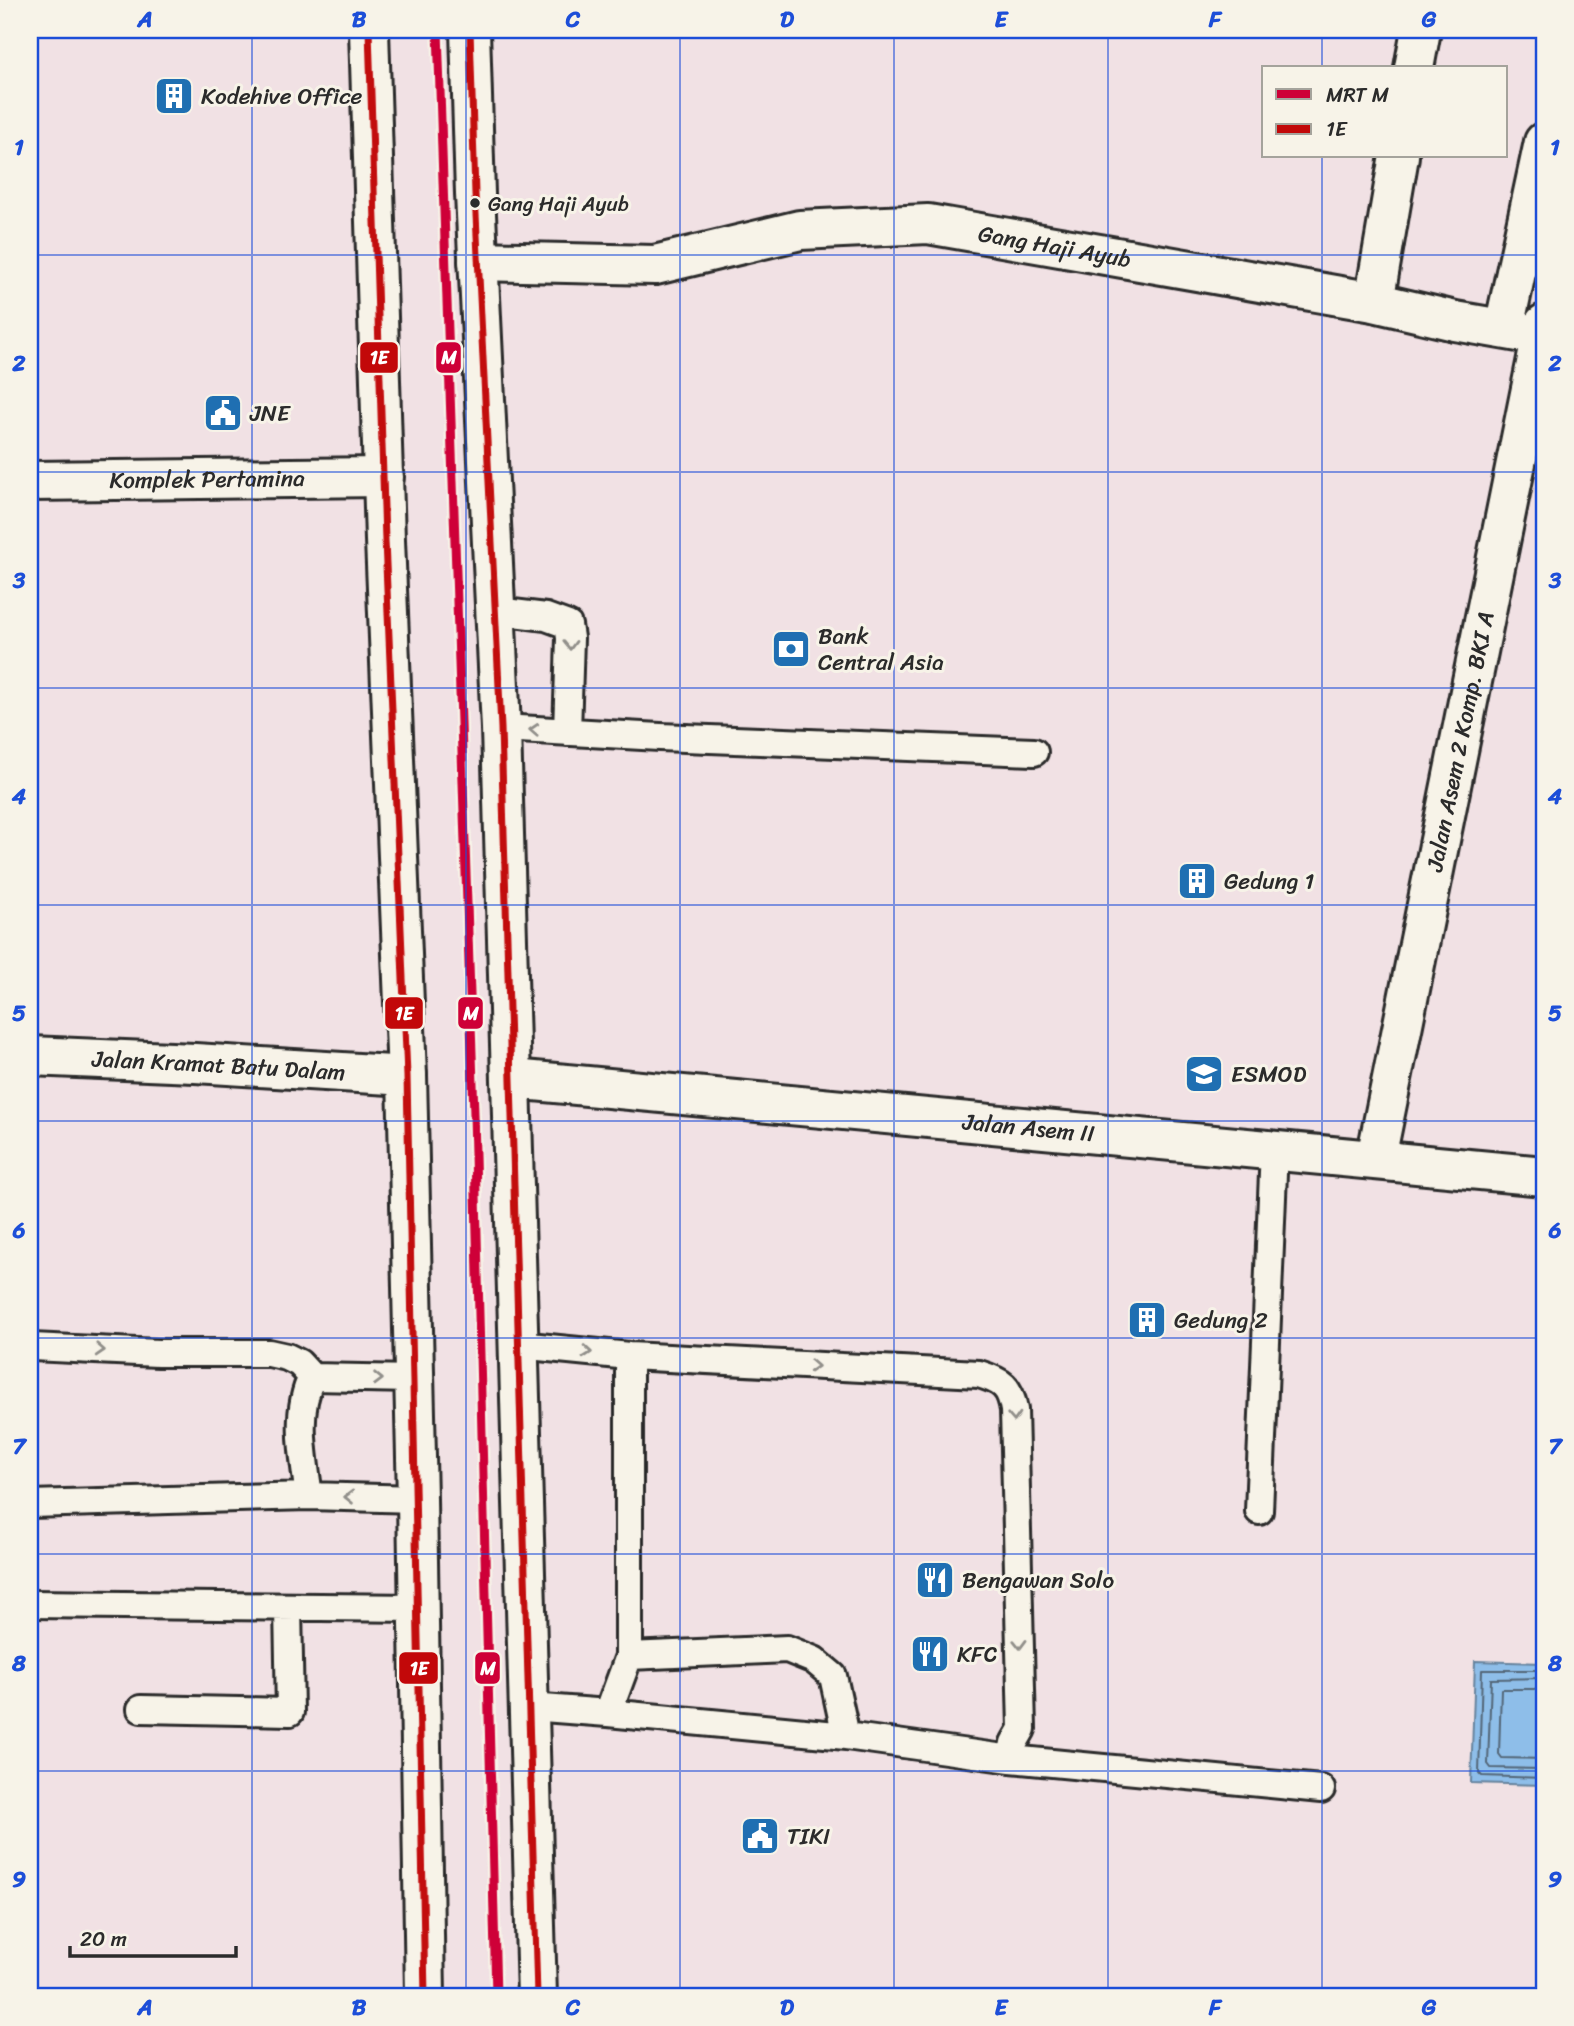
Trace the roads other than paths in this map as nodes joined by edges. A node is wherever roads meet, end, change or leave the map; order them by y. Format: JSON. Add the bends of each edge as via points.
{"nodes":[{"id":1,"x":369,"y":30,"type":"edge"},
{"id":2,"x":470,"y":30,"type":"edge"},
{"id":3,"x":1421,"y":30,"type":"edge"},
{"id":4,"x":1414,"y":66,"type":"edge"},
{"id":5,"x":1544,"y":142,"type":"edge"},
{"id":6,"x":1399,"y":158,"type":"edge"},
{"id":7,"x":478,"y":261,"type":"junction"},
{"id":8,"x":1374,"y":303,"type":"junction"},
{"id":9,"x":1504,"y":328,"type":"junction"},
{"id":10,"x":1543,"y":330,"type":"edge"},
{"id":11,"x":384,"y":478,"type":"junction"},
{"id":12,"x":30,"y":481,"type":"edge"},
{"id":13,"x":497,"y":611,"type":"junction"},
{"id":14,"x":501,"y":728,"type":"junction"},
{"id":15,"x":567,"y":732,"type":"junction"},
{"id":16,"x":1034,"y":752,"type":"dead end"},
{"id":17,"x":30,"y":1056,"type":"edge"},
{"id":18,"x":407,"y":1076,"type":"junction"},
{"id":19,"x":513,"y":1079,"type":"junction"},
{"id":20,"x":1274,"y":1149,"type":"junction"},
{"id":21,"x":1376,"y":1158,"type":"junction"},
{"id":22,"x":1544,"y":1176,"type":"edge"},
{"id":23,"x":519,"y":1345,"type":"junction"},
{"id":24,"x":32,"y":1347,"type":"dead end"},
{"id":25,"x":629,"y":1356,"type":"junction"},
{"id":26,"x":312,"y":1377,"type":"junction"},
{"id":27,"x":414,"y":1379,"type":"junction"},
{"id":28,"x":309,"y":1496,"type":"junction"},
{"id":29,"x":417,"y":1499,"type":"junction"},
{"id":30,"x":30,"y":1504,"type":"edge"},
{"id":31,"x":1259,"y":1511,"type":"dead end"},
{"id":32,"x":30,"y":1604,"type":"edge"},
{"id":33,"x":288,"y":1607,"type":"junction"},
{"id":34,"x":419,"y":1608,"type":"junction"},
{"id":35,"x":629,"y":1656,"type":"junction"},
{"id":36,"x":530,"y":1707,"type":"junction"},
{"id":37,"x":141,"y":1709,"type":"dead end"},
{"id":38,"x":608,"y":1713,"type":"junction"},
{"id":39,"x":846,"y":1736,"type":"junction"},
{"id":40,"x":1010,"y":1759,"type":"junction"},
{"id":41,"x":1321,"y":1789,"type":"dead end"},
{"id":42,"x":425,"y":1996,"type":"edge"},
{"id":43,"x":537,"y":1996,"type":"edge"}],
"edges":[{"from":1,"to":11,"type":"street"},
{"from":2,"to":7,"type":"street"},
{"from":3,"to":4,"type":"street"},
{"from":5,"to":9,"type":"street"},
{"from":6,"to":8,"type":"street"},
{"from":7,"to":8,"type":"street","name":"Gang Haji Ayub","via":[[655,265],[800,230],[928,224]]},
{"from":7,"to":13,"type":"street"},
{"from":8,"to":9,"type":"street","name":"Gang Haji Ayub"},
{"from":9,"to":10,"type":"street","name":"Gang Haji Ayub"},
{"from":10,"to":21,"type":"street","name":"Jalan Asem 2 Komp. BKI A"},
{"from":11,"to":12,"type":"street","name":"Komplek Pertamina"},
{"from":11,"to":18,"type":"street"},
{"from":13,"to":14,"type":"street"},
{"from":13,"to":15,"type":"lane","one_way":true,"via":[[546,617],[568,625]]},
{"from":15,"to":14,"type":"lane","one_way":true},
{"from":14,"to":19,"type":"street"},
{"from":15,"to":16,"type":"lane"},
{"from":17,"to":18,"type":"street","name":"Jalan Kramat Batu Dalam"},
{"from":18,"to":27,"type":"street"},
{"from":19,"to":20,"type":"street","name":"Jalan Asem II"},
{"from":19,"to":23,"type":"street"},
{"from":20,"to":21,"type":"street","name":"Jalan Asem II"},
{"from":20,"to":31,"type":"lane"},
{"from":21,"to":22,"type":"street","name":"Jalan Asem II"},
{"from":23,"to":25,"type":"lane","one_way":true},
{"from":23,"to":36,"type":"street"},
{"from":24,"to":26,"type":"lane","one_way":true,"via":[[269,1353],[299,1363]]},
{"from":25,"to":35,"type":"lane"},
{"from":25,"to":40,"type":"lane","one_way":true,"via":[[979,1374],[998,1380],[1012,1397],[1014,1410],[1022,1729]]},
{"from":26,"to":27,"type":"lane","one_way":true},
{"from":26,"to":28,"type":"lane","via":[[303,1404],[303,1466]]},
{"from":27,"to":29,"type":"street"},
{"from":29,"to":28,"type":"lane","one_way":true},
{"from":28,"to":30,"type":"lane"},
{"from":29,"to":34,"type":"street"},
{"from":32,"to":33,"type":"lane"},
{"from":33,"to":34,"type":"lane"},
{"from":33,"to":37,"type":"lane","via":[[290,1712]]},
{"from":34,"to":42,"type":"street"},
{"from":35,"to":38,"type":"lane"},
{"from":35,"to":39,"type":"lane","via":[[787,1649],[814,1660],[833,1676]]},
{"from":36,"to":38,"type":"lane"},
{"from":36,"to":43,"type":"street"},
{"from":38,"to":39,"type":"lane"},
{"from":39,"to":40,"type":"lane"},
{"from":40,"to":41,"type":"lane"}]}
